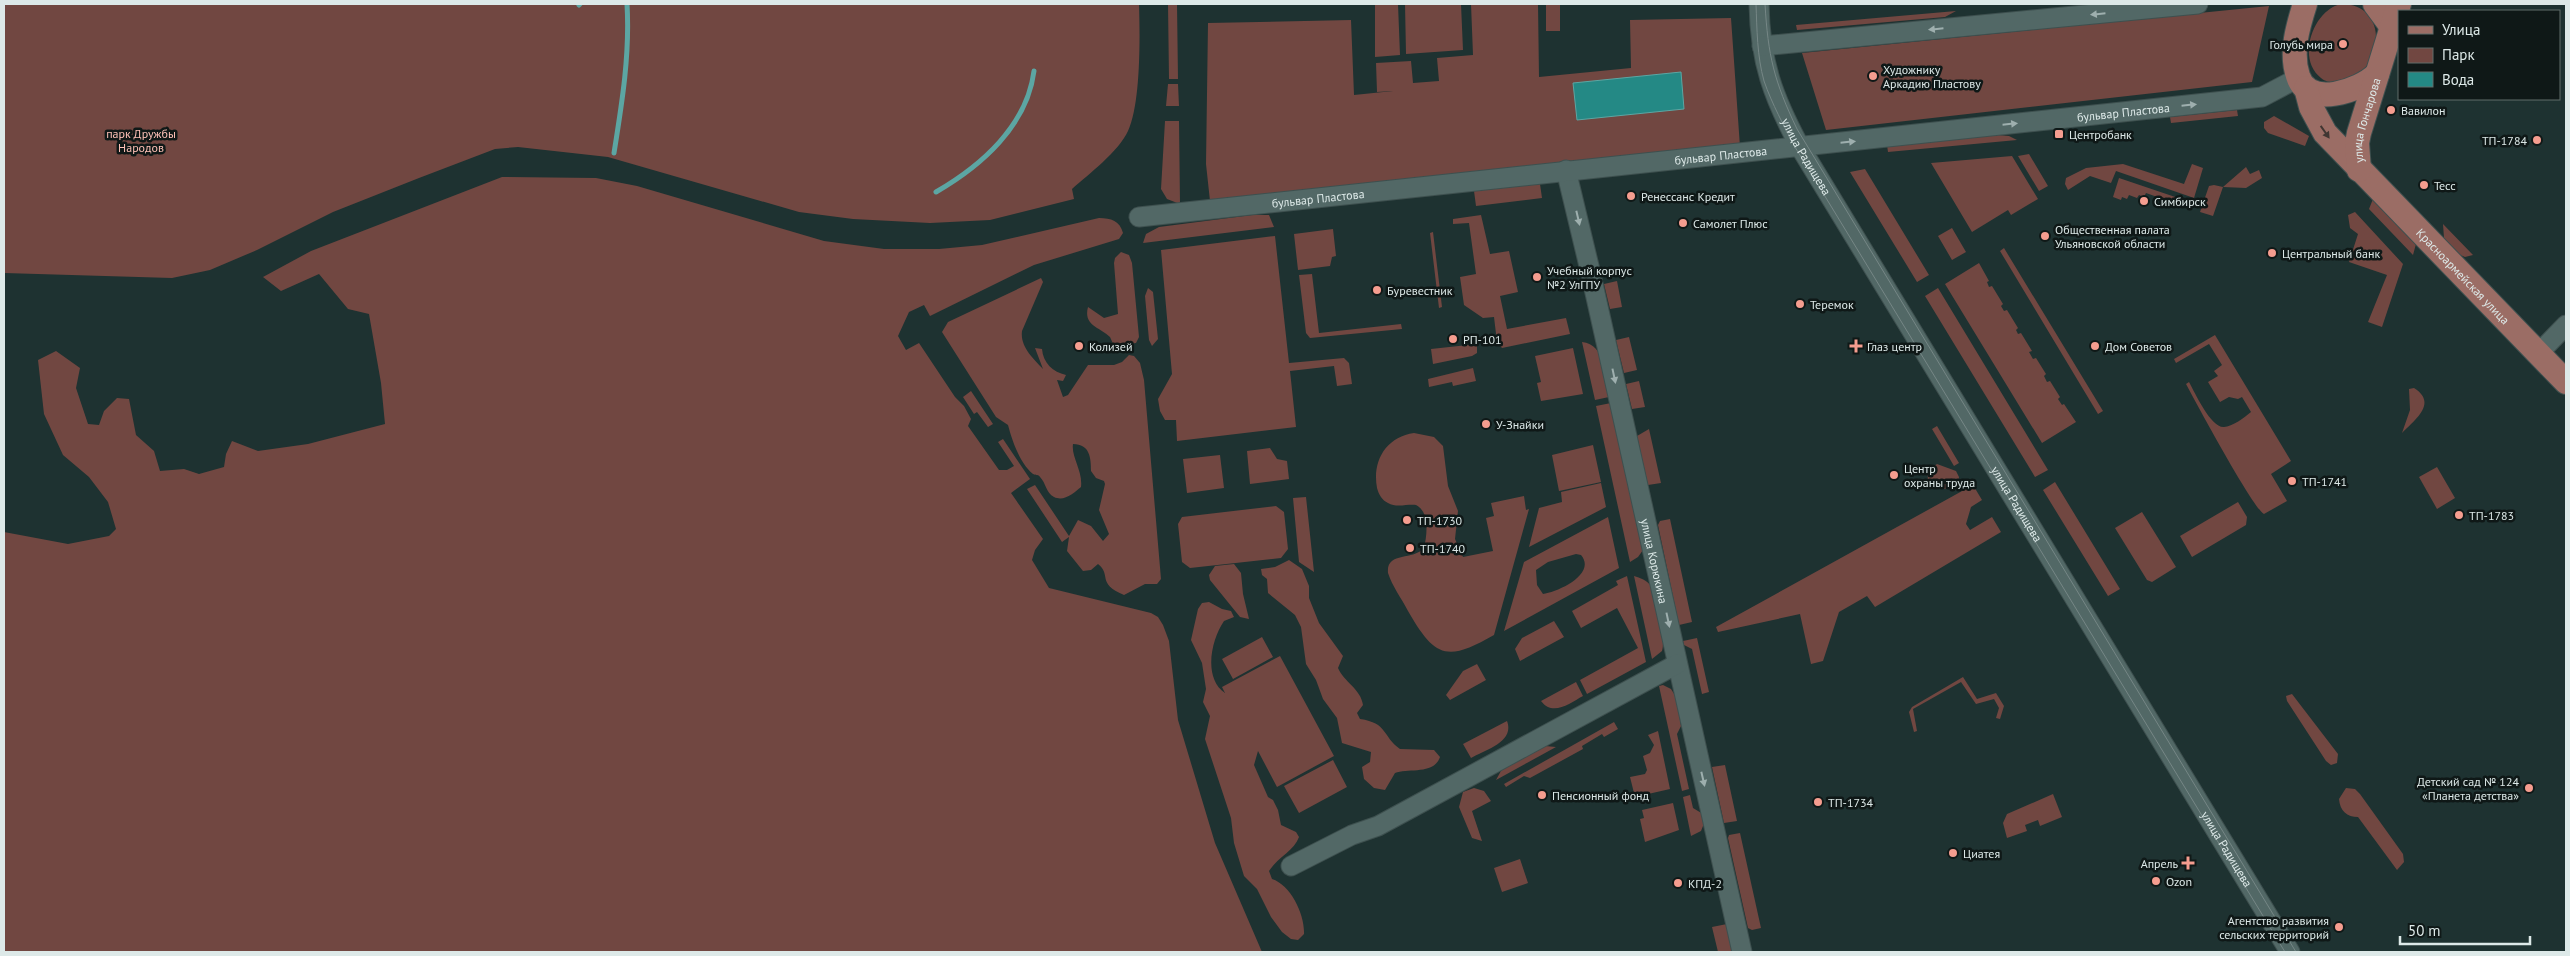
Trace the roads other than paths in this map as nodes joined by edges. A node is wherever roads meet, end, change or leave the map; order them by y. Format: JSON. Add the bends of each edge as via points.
{"nodes":[{"id":1,"x":1759,"y":4,"type":"edge"},
{"id":2,"x":2198,"y":4,"type":"edge"},
{"id":3,"x":2305,"y":4,"type":"edge"},
{"id":4,"x":2375,"y":4,"type":"edge"},
{"id":5,"x":2399,"y":4,"type":"edge"},
{"id":6,"x":2392,"y":27,"type":"junction"},
{"id":7,"x":1762,"y":46,"type":"junction"},
{"id":8,"x":2377,"y":74,"type":"junction"},
{"id":9,"x":2302,"y":83,"type":"junction"},
{"id":10,"x":1800,"y":147,"type":"junction"},
{"id":11,"x":1566,"y":170,"type":"junction"},
{"id":12,"x":2359,"y":170,"type":"junction"},
{"id":13,"x":1139,"y":217,"type":"dead end"},
{"id":14,"x":2566,"y":325,"type":"edge"},
{"id":15,"x":2538,"y":354,"type":"junction"},
{"id":16,"x":2566,"y":382,"type":"edge"},
{"id":17,"x":1677,"y":664,"type":"junction"},
{"id":18,"x":1291,"y":866,"type":"dead end"},
{"id":19,"x":1742,"y":952,"type":"edge"},
{"id":20,"x":2290,"y":952,"type":"edge"}],
"edges":[{"from":1,"to":7,"type":"street","name":"улица Радищева"},
{"from":2,"to":7,"type":"street","one_way":true},
{"from":3,"to":9,"type":"main road","name":"улица Гончарова","via":[[2295,49]]},
{"from":4,"to":6,"type":"main road"},
{"from":5,"to":6,"type":"main road","name":"улица Гончарова"},
{"from":6,"to":8,"type":"main road","name":"улица Гончарова"},
{"from":7,"to":10,"type":"street","name":"улица Радищева","via":[[1769,80]]},
{"from":8,"to":9,"type":"main road","via":[[2360,88],[2344,93],[2326,94]]},
{"from":8,"to":12,"type":"main road","name":"улица Гончарова","via":[[2357,143]]},
{"from":10,"to":9,"type":"street","name":"бульвар Пластова","one_way":true,"via":[[2262,97]]},
{"from":9,"to":12,"type":"main road","name":"улица Гончарова","one_way":true,"via":[[2325,133]]},
{"from":10,"to":11,"type":"street","name":"бульвар Пластова"},
{"from":10,"to":20,"type":"street","name":"улица Радищева"},
{"from":11,"to":13,"type":"street","name":"бульвар Пластова"},
{"from":11,"to":17,"type":"street","name":"улица Корюкина","one_way":true},
{"from":12,"to":15,"type":"main road","name":"Красноармейская улица"},
{"from":14,"to":15,"type":"street"},
{"from":15,"to":16,"type":"main road","name":"Красноармейская улица"},
{"from":17,"to":18,"type":"street","via":[[1403,813]]},
{"from":17,"to":19,"type":"street","name":"улица Корюкина","one_way":true}]}
